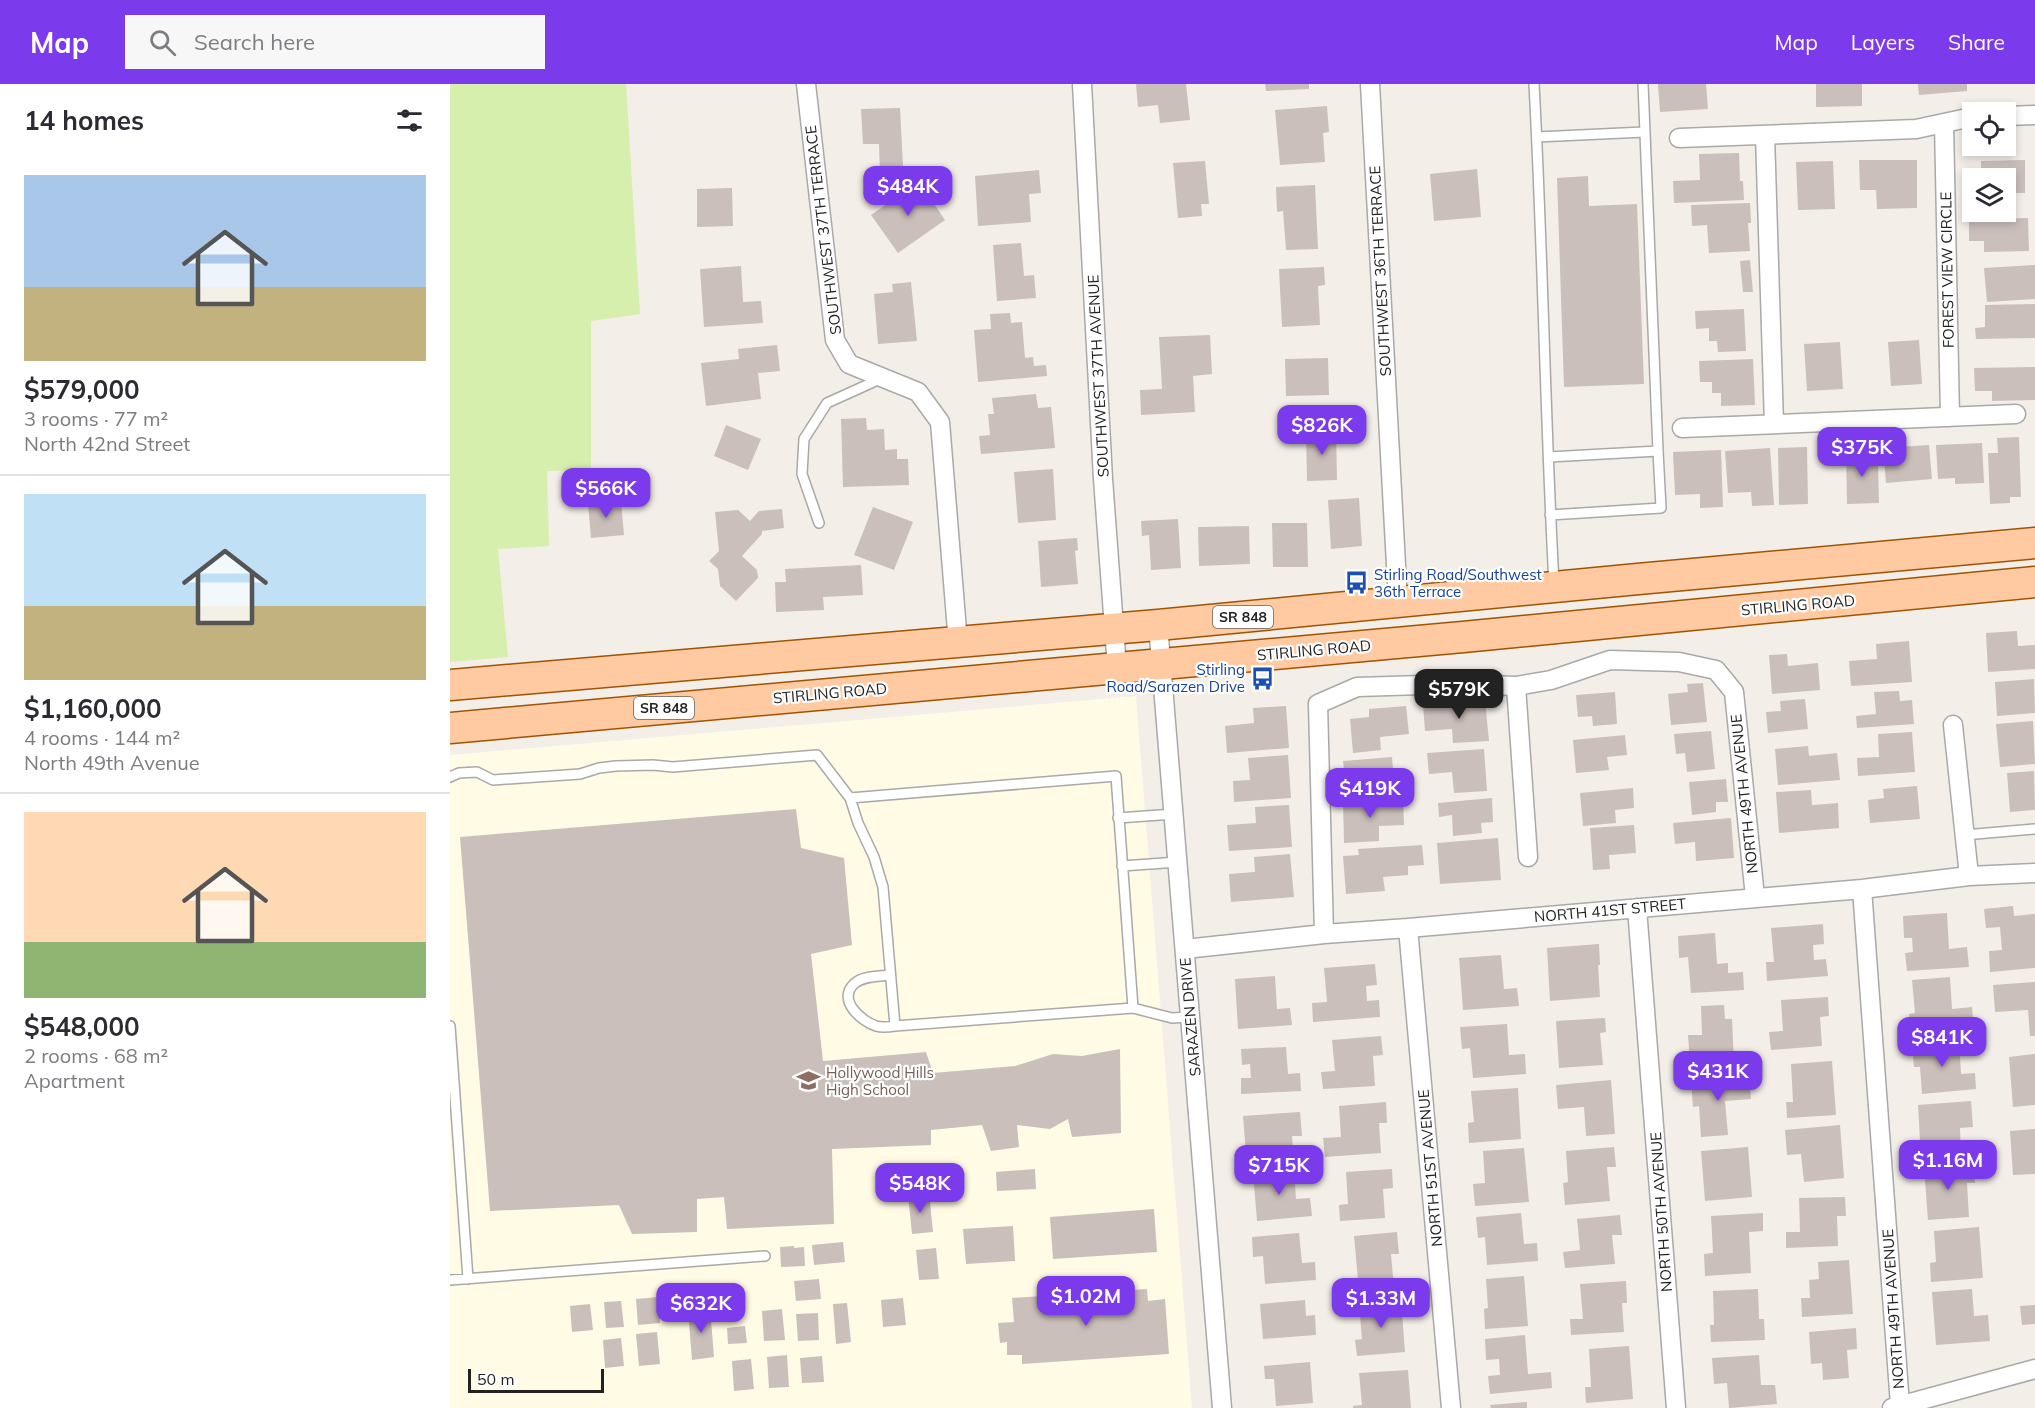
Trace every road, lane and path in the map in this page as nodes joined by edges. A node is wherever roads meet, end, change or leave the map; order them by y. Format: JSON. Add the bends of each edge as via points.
{"nodes":[{"id":1,"x":806,"y":84,"type":"edge"},
{"id":2,"x":1082,"y":84,"type":"edge"},
{"id":3,"x":1370,"y":84,"type":"edge"},
{"id":4,"x":1534,"y":84,"type":"edge"},
{"id":5,"x":1642,"y":84,"type":"edge"},
{"id":6,"x":2035,"y":115,"type":"edge"},
{"id":7,"x":2016,"y":116,"type":"edge"},
{"id":8,"x":1962,"y":119,"type":"edge"},
{"id":9,"x":1944,"y":123,"type":"junction"},
{"id":10,"x":1644,"y":132,"type":"junction"},
{"id":11,"x":1765,"y":135,"type":"junction"},
{"id":12,"x":1537,"y":137,"type":"junction"},
{"id":13,"x":1679,"y":138,"type":"dead end"},
{"id":14,"x":883,"y":378,"type":"junction"},
{"id":15,"x":2016,"y":414,"type":"dead end"},
{"id":16,"x":1950,"y":417,"type":"junction"},
{"id":17,"x":1774,"y":424,"type":"junction"},
{"id":18,"x":1682,"y":428,"type":"dead end"},
{"id":19,"x":1658,"y":451,"type":"junction"},
{"id":20,"x":1549,"y":457,"type":"junction"},
{"id":21,"x":1550,"y":515,"type":"junction"},
{"id":22,"x":819,"y":524,"type":"dead end"},
{"id":23,"x":2035,"y":543,"type":"edge"},
{"id":24,"x":2035,"y":582,"type":"edge"},
{"id":25,"x":1554,"y":587,"type":"junction"},
{"id":26,"x":1398,"y":602,"type":"junction"},
{"id":27,"x":1158,"y":625,"type":"junction"},
{"id":28,"x":1114,"y":629,"type":"junction"},
{"id":29,"x":958,"y":643,"type":"junction"},
{"id":30,"x":1161,"y":664,"type":"junction"},
{"id":31,"x":1117,"y":668,"type":"junction"},
{"id":32,"x":450,"y":685,"type":"edge"},
{"id":33,"x":1516,"y":686,"type":"junction"},
{"id":34,"x":1953,"y":725,"type":"dead end"},
{"id":35,"x":450,"y":728,"type":"edge"},
{"id":36,"x":450,"y":777,"type":"edge"},
{"id":37,"x":850,"y":798,"type":"junction"},
{"id":38,"x":1174,"y":814,"type":"junction"},
{"id":39,"x":1118,"y":818,"type":"junction"},
{"id":40,"x":2035,"y":829,"type":"edge"},
{"id":41,"x":1964,"y":835,"type":"junction"},
{"id":42,"x":1528,"y":857,"type":"dead end"},
{"id":43,"x":1178,"y":862,"type":"junction"},
{"id":44,"x":1122,"y":866,"type":"junction"},
{"id":45,"x":2035,"y":873,"type":"edge"},
{"id":46,"x":1969,"y":876,"type":"junction"},
{"id":47,"x":1862,"y":889,"type":"junction"},
{"id":48,"x":1755,"y":897,"type":"junction"},
{"id":49,"x":1637,"y":908,"type":"junction"},
{"id":50,"x":1408,"y":928,"type":"junction"},
{"id":51,"x":1324,"y":933,"type":"junction"},
{"id":52,"x":1185,"y":949,"type":"junction"},
{"id":53,"x":890,"y":975,"type":"junction"},
{"id":54,"x":1133,"y":1008,"type":"junction"},
{"id":55,"x":1190,"y":1017,"type":"junction"},
{"id":56,"x":450,"y":1026,"type":"edge"},
{"id":57,"x":895,"y":1026,"type":"junction"},
{"id":58,"x":765,"y":1256,"type":"dead end"},
{"id":59,"x":468,"y":1279,"type":"junction"},
{"id":60,"x":450,"y":1280,"type":"edge"},
{"id":61,"x":2035,"y":1369,"type":"edge"},
{"id":62,"x":1896,"y":1407,"type":"edge"},
{"id":63,"x":1222,"y":1408,"type":"edge"},
{"id":64,"x":1451,"y":1408,"type":"edge"},
{"id":65,"x":1676,"y":1408,"type":"edge"}],
"edges":[{"from":1,"to":14,"type":"street","name":"SOUTHWEST 37TH TERRACE","via":[[836,340],[849,364]]},
{"from":2,"to":28,"type":"street","name":"SOUTHWEST 37TH AVENUE"},
{"from":3,"to":26,"type":"street","name":"SOUTHWEST 36TH TERRACE"},
{"from":4,"to":12,"type":"lane"},
{"from":5,"to":10,"type":"lane"},
{"from":6,"to":7,"type":"street"},
{"from":8,"to":9,"type":"street"},
{"from":9,"to":11,"type":"street","via":[[1916,129]]},
{"from":9,"to":16,"type":"street","name":"FOREST VIEW CIRCLE"},
{"from":10,"to":12,"type":"lane"},
{"from":10,"to":19,"type":"lane"},
{"from":11,"to":13,"type":"street"},
{"from":11,"to":17,"type":"street"},
{"from":12,"to":20,"type":"lane"},
{"from":14,"to":22,"type":"lane","via":[[827,403],[804,439],[802,474]]},
{"from":14,"to":29,"type":"street","name":"SOUTHWEST 37TH TERRACE","via":[[918,392],[940,422]]},
{"from":15,"to":16,"type":"street"},
{"from":16,"to":17,"type":"street"},
{"from":17,"to":18,"type":"street"},
{"from":19,"to":20,"type":"lane"},
{"from":19,"to":21,"type":"lane","via":[[1660,508]]},
{"from":20,"to":21,"type":"lane"},
{"from":21,"to":25,"type":"lane"},
{"from":23,"to":25,"type":"main road","number":"SR 848"},
{"from":24,"to":30,"type":"main road","name":"STIRLING ROAD","number":"SR 848"},
{"from":25,"to":26,"type":"main road","number":"SR 848"},
{"from":26,"to":27,"type":"main road","number":"SR 848"},
{"from":27,"to":28,"type":"main road","number":"SR 848"},
{"from":27,"to":30,"type":"street","name":"SARAZEN DRIVE"},
{"from":28,"to":29,"type":"main road","number":"SR 848"},
{"from":28,"to":31,"type":"street","name":"SOUTHWEST 37TH AVENUE"},
{"from":29,"to":32,"type":"main road","number":"SR 848"},
{"from":30,"to":31,"type":"main road","name":"STIRLING ROAD","number":"SR 848"},
{"from":30,"to":38,"type":"street","name":"SARAZEN DRIVE"},
{"from":31,"to":35,"type":"main road","name":"STIRLING ROAD","number":"SR 848"},
{"from":33,"to":42,"type":"street"},
{"from":33,"to":48,"type":"street","name":"NORTH 49TH AVENUE","via":[[1551,680],[1610,660],[1679,662],[1716,670],[1734,692]]},
{"from":33,"to":51,"type":"street","via":[[1357,687],[1318,704]]},
{"from":34,"to":41,"type":"street"},
{"from":36,"to":37,"type":"lane","via":[[477,772],[493,780],[580,774],[616,766],[673,767],[817,754]]},
{"from":37,"to":39,"type":"lane","via":[[1116,776]]},
{"from":37,"to":53,"type":"lane","via":[[883,887]]},
{"from":38,"to":39,"type":"lane"},
{"from":38,"to":43,"type":"street","name":"SARAZEN DRIVE"},
{"from":39,"to":44,"type":"lane"},
{"from":40,"to":41,"type":"lane"},
{"from":41,"to":46,"type":"street"},
{"from":43,"to":44,"type":"lane"},
{"from":43,"to":52,"type":"street","name":"SARAZEN DRIVE"},
{"from":44,"to":54,"type":"lane"},
{"from":45,"to":46,"type":"street","name":"NORTH 41ST STREET"},
{"from":46,"to":47,"type":"street","name":"NORTH 41ST STREET"},
{"from":47,"to":48,"type":"street","name":"NORTH 41ST STREET"},
{"from":47,"to":62,"type":"street","name":"NORTH 49TH AVENUE"},
{"from":48,"to":49,"type":"street","name":"NORTH 41ST STREET"},
{"from":49,"to":50,"type":"street","name":"NORTH 41ST STREET"},
{"from":49,"to":65,"type":"street","name":"NORTH 50TH AVENUE"},
{"from":50,"to":51,"type":"street","name":"NORTH 41ST STREET"},
{"from":50,"to":64,"type":"street","name":"NORTH 51ST AVENUE"},
{"from":51,"to":52,"type":"street","name":"NORTH 41ST STREET"},
{"from":52,"to":55,"type":"street","name":"SARAZEN DRIVE"},
{"from":53,"to":57,"type":"lane"},
{"from":53,"to":57,"type":"lane","via":[[855,983],[849,1001],[854,1012],[874,1025]]},
{"from":54,"to":55,"type":"lane","via":[[1164,1017]]},
{"from":54,"to":57,"type":"lane"},
{"from":55,"to":63,"type":"street","name":"SARAZEN DRIVE"},
{"from":56,"to":59,"type":"lane"},
{"from":58,"to":59,"type":"lane"},
{"from":59,"to":60,"type":"lane"},
{"from":61,"to":62,"type":"street"}]}
